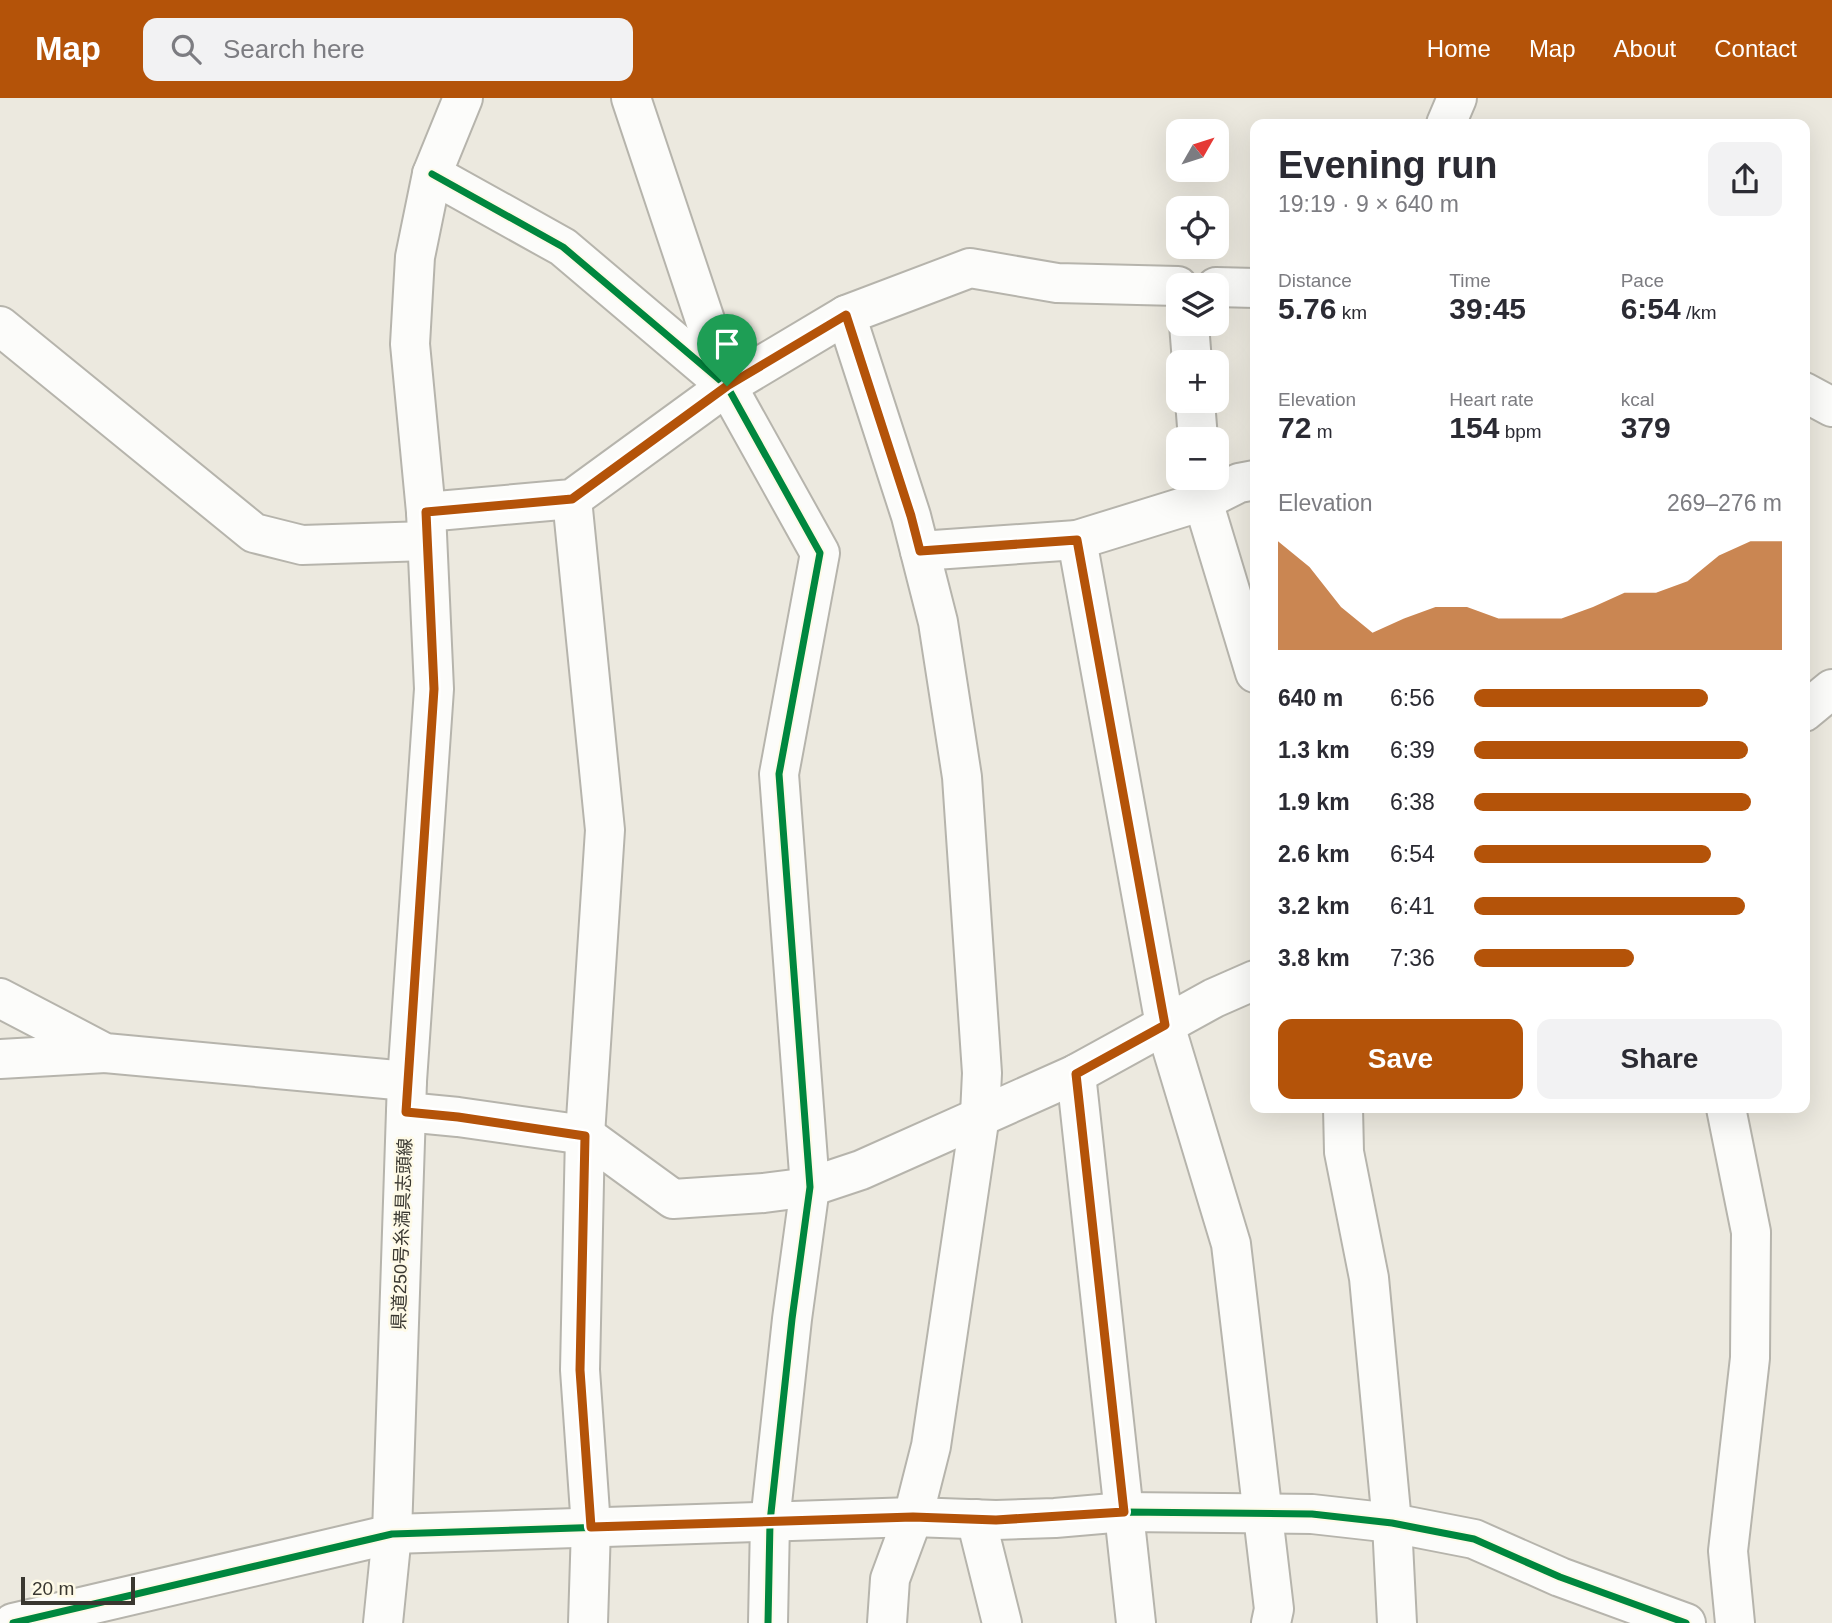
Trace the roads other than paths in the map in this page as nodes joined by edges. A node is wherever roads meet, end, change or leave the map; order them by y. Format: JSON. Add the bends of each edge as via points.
{"nodes":[{"id":1,"x":463,"y":98,"type":"edge"},
{"id":2,"x":631,"y":98,"type":"edge"},
{"id":3,"x":1457,"y":98,"type":"edge"},
{"id":4,"x":1448,"y":119,"type":"edge"},
{"id":5,"x":432,"y":174,"type":"junction"},
{"id":6,"x":1166,"y":286,"type":"edge"},
{"id":7,"x":1229,"y":287,"type":"edge"},
{"id":8,"x":1250,"y":288,"type":"edge"},
{"id":9,"x":846,"y":315,"type":"junction"},
{"id":10,"x":0,"y":326,"type":"edge"},
{"id":11,"x":727,"y":386,"type":"junction"},
{"id":12,"x":1810,"y":395,"type":"edge"},
{"id":13,"x":1832,"y":407,"type":"edge"},
{"id":14,"x":1250,"y":481,"type":"edge"},
{"id":15,"x":1229,"y":485,"type":"edge"},
{"id":16,"x":1200,"y":490,"type":"edge"},
{"id":17,"x":1202,"y":490,"type":"edge"},
{"id":18,"x":572,"y":499,"type":"junction"},
{"id":19,"x":426,"y":527,"type":"junction"},
{"id":20,"x":1077,"y":540,"type":"junction"},
{"id":21,"x":920,"y":551,"type":"junction"},
{"id":22,"x":1250,"y":656,"type":"edge"},
{"id":23,"x":1832,"y":689,"type":"edge"},
{"id":24,"x":1810,"y":707,"type":"edge"},
{"id":25,"x":1250,"y":983,"type":"edge"},
{"id":26,"x":0,"y":998,"type":"edge"},
{"id":27,"x":1165,"y":1025,"type":"junction"},
{"id":28,"x":105,"y":1053,"type":"junction"},
{"id":29,"x":0,"y":1059,"type":"edge"},
{"id":30,"x":1076,"y":1074,"type":"junction"},
{"id":31,"x":406,"y":1096,"type":"junction"},
{"id":32,"x":1343,"y":1113,"type":"edge"},
{"id":33,"x":1727,"y":1113,"type":"edge"},
{"id":34,"x":980,"y":1115,"type":"junction"},
{"id":35,"x":585,"y":1136,"type":"junction"},
{"id":36,"x":810,"y":1186,"type":"junction"},
{"id":37,"x":1124,"y":1512,"type":"junction"},
{"id":38,"x":1262,"y":1514,"type":"junction"},
{"id":39,"x":913,"y":1517,"type":"junction"},
{"id":40,"x":976,"y":1519,"type":"junction"},
{"id":41,"x":770,"y":1522,"type":"junction"},
{"id":42,"x":1392,"y":1523,"type":"junction"},
{"id":43,"x":591,"y":1527,"type":"junction"},
{"id":44,"x":392,"y":1534,"type":"junction"},
{"id":45,"x":13,"y":1623,"type":"edge"},
{"id":46,"x":383,"y":1623,"type":"edge"},
{"id":47,"x":588,"y":1623,"type":"edge"},
{"id":48,"x":768,"y":1623,"type":"edge"},
{"id":49,"x":887,"y":1623,"type":"edge"},
{"id":50,"x":1002,"y":1623,"type":"edge"},
{"id":51,"x":1136,"y":1623,"type":"edge"},
{"id":52,"x":1271,"y":1623,"type":"edge"},
{"id":53,"x":1397,"y":1623,"type":"edge"},
{"id":54,"x":1686,"y":1623,"type":"edge"},
{"id":55,"x":1735,"y":1623,"type":"edge"}],
"edges":[{"from":1,"to":5,"type":"street","name":"県道250号糸満具志頭線"},
{"from":2,"to":11,"type":"street"},
{"from":3,"to":4,"type":"street"},
{"from":5,"to":11,"type":"street","via":[[563,247]]},
{"from":5,"to":19,"type":"street","name":"県道250号糸満具志頭線","via":[[415,257],[410,344]]},
{"from":6,"to":9,"type":"street","via":[[1057,283],[970,268]]},
{"from":7,"to":8,"type":"street"},
{"from":9,"to":11,"type":"street"},
{"from":9,"to":21,"type":"street"},
{"from":10,"to":19,"type":"street","via":[[254,533],[302,545]]},
{"from":11,"to":18,"type":"street"},
{"from":11,"to":36,"type":"street","via":[[820,553],[779,774]]},
{"from":12,"to":13,"type":"street"},
{"from":14,"to":15,"type":"street"},
{"from":16,"to":20,"type":"street"},
{"from":17,"to":22,"type":"street"},
{"from":18,"to":19,"type":"street"},
{"from":18,"to":35,"type":"street","via":[[605,830]]},
{"from":19,"to":31,"type":"street","name":"県道250号糸満具志頭線","via":[[434,689]]},
{"from":20,"to":21,"type":"street"},
{"from":20,"to":27,"type":"street"},
{"from":21,"to":34,"type":"street","via":[[938,622],[962,777],[982,1073]]},
{"from":23,"to":24,"type":"street"},
{"from":25,"to":27,"type":"street"},
{"from":26,"to":28,"type":"street"},
{"from":27,"to":30,"type":"street"},
{"from":27,"to":38,"type":"street","via":[[1231,1244]]},
{"from":28,"to":29,"type":"street"},
{"from":28,"to":31,"type":"street"},
{"from":30,"to":34,"type":"street"},
{"from":30,"to":37,"type":"street"},
{"from":31,"to":35,"type":"street","via":[[458,1117]]},
{"from":31,"to":44,"type":"street","name":"県道250号糸満具志頭線"},
{"from":32,"to":42,"type":"street","via":[[1344,1152],[1369,1278]]},
{"from":33,"to":55,"type":"street","via":[[1751,1232],[1750,1358],[1728,1551]]},
{"from":34,"to":36,"type":"street","via":[[861,1170]]},
{"from":34,"to":39,"type":"street","via":[[931,1446]]},
{"from":35,"to":36,"type":"street","via":[[673,1199]]},
{"from":35,"to":43,"type":"street","via":[[580,1370]]},
{"from":36,"to":41,"type":"street"},
{"from":37,"to":38,"type":"street"},
{"from":37,"to":40,"type":"street"},
{"from":37,"to":51,"type":"street"},
{"from":38,"to":42,"type":"street"},
{"from":38,"to":52,"type":"street","via":[[1274,1609]]},
{"from":39,"to":40,"type":"street"},
{"from":39,"to":41,"type":"street"},
{"from":39,"to":49,"type":"street","via":[[890,1579]]},
{"from":40,"to":50,"type":"street"},
{"from":41,"to":43,"type":"street"},
{"from":41,"to":48,"type":"street"},
{"from":42,"to":53,"type":"street"},
{"from":42,"to":54,"type":"street","via":[[1474,1539],[1560,1577]]},
{"from":43,"to":44,"type":"street"},
{"from":43,"to":47,"type":"street"},
{"from":44,"to":45,"type":"street"},
{"from":44,"to":46,"type":"street","name":"県道250号糸満具志頭線"}]}
